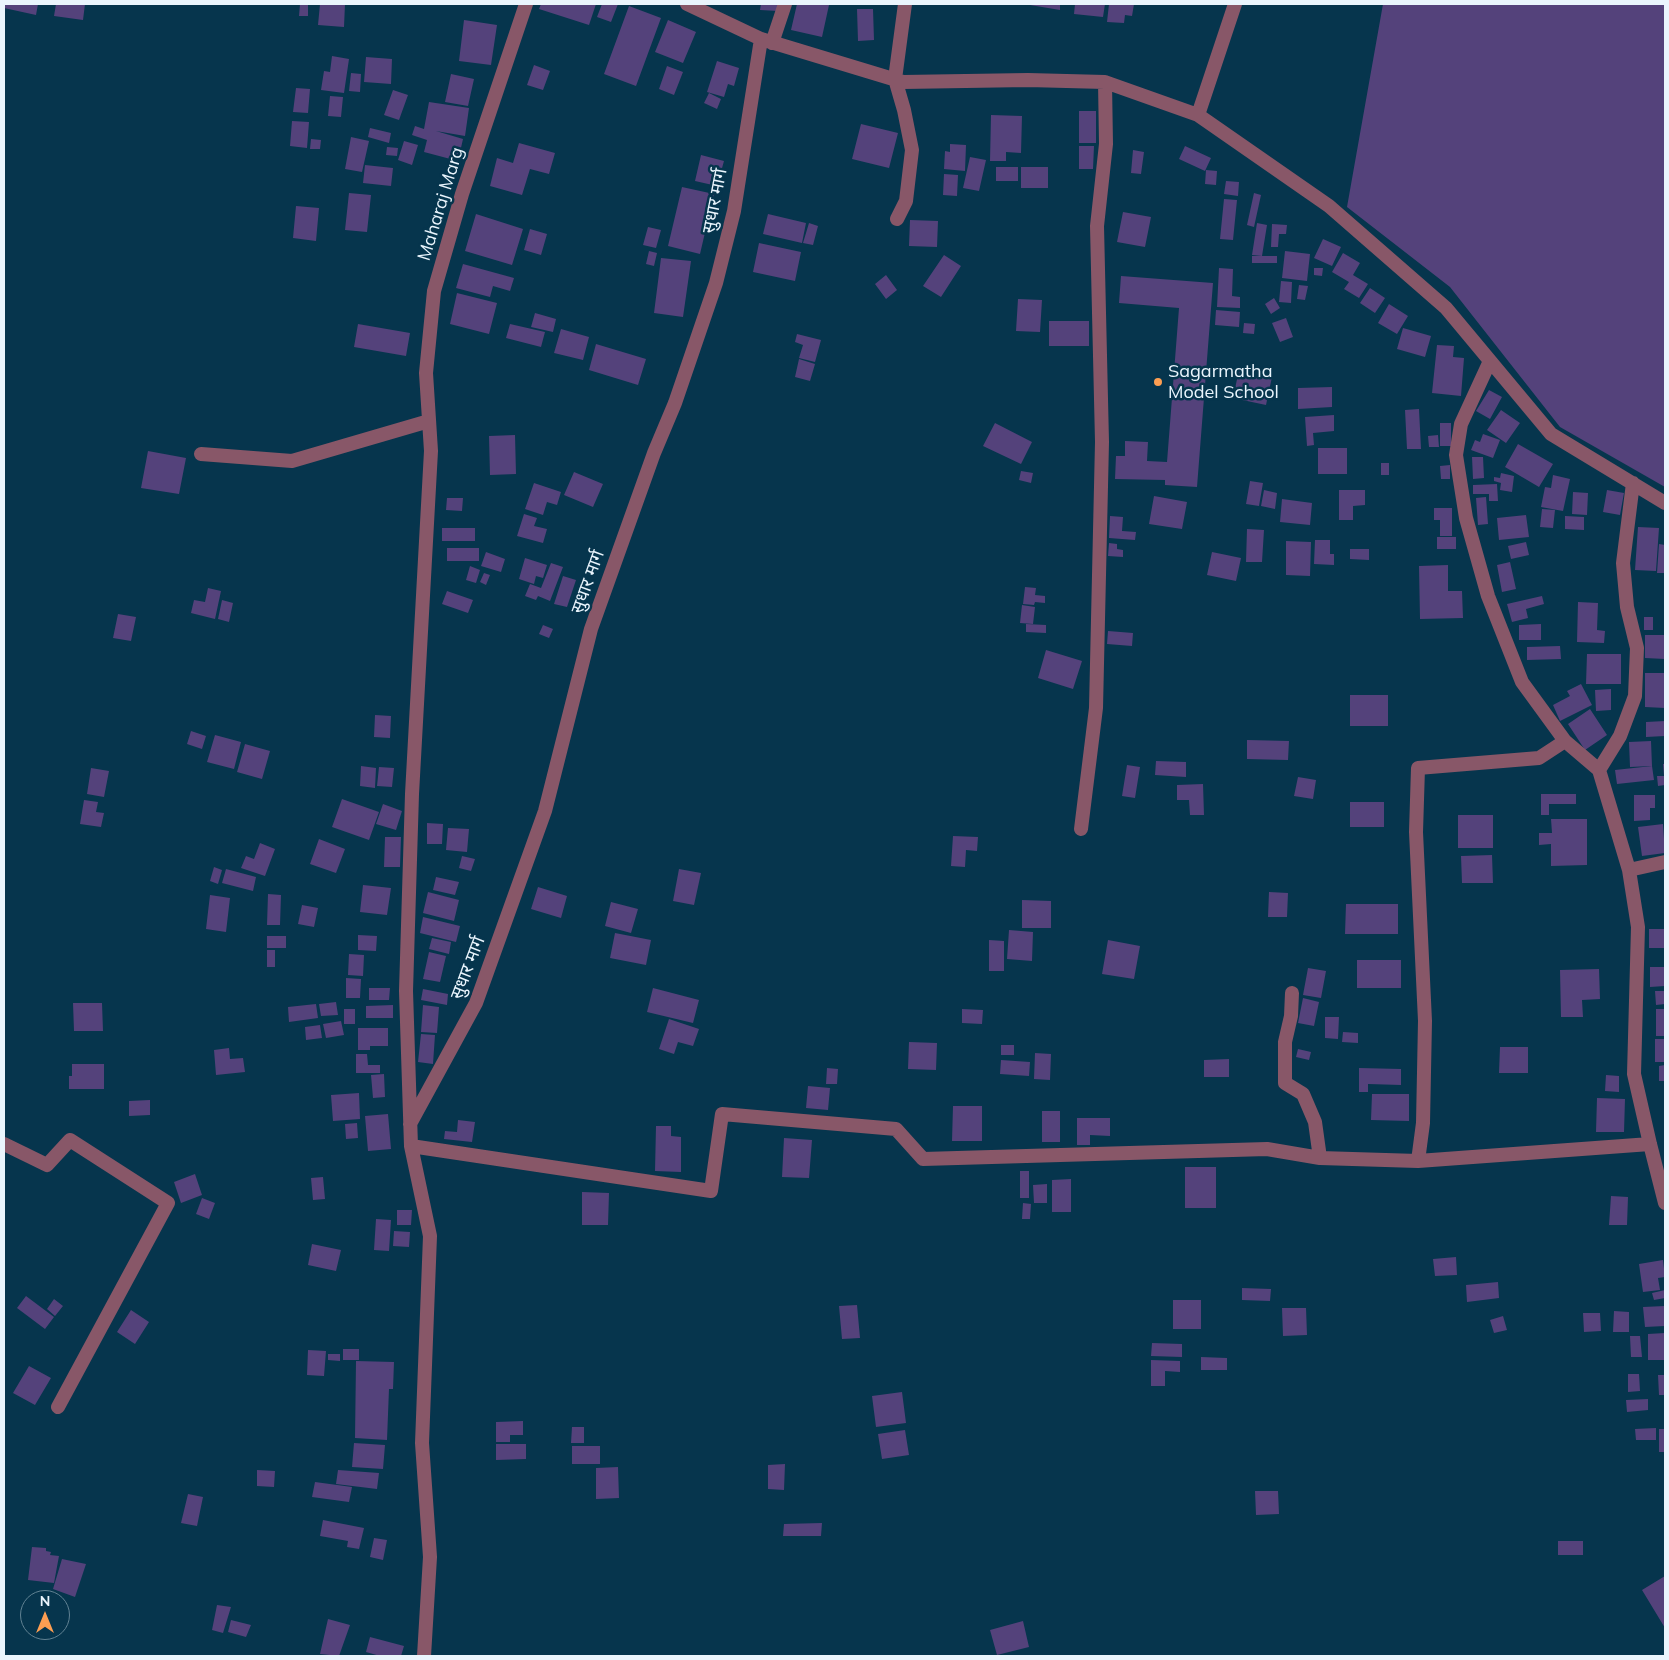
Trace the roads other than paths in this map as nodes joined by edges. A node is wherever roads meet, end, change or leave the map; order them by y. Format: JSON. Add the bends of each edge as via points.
{"nodes":[{"id":1,"x":526,"y":4,"type":"edge"},
{"id":2,"x":687,"y":4,"type":"edge"},
{"id":3,"x":784,"y":4,"type":"edge"},
{"id":4,"x":905,"y":4,"type":"edge"},
{"id":5,"x":1234,"y":4,"type":"edge"},
{"id":6,"x":766,"y":41,"type":"junction"},
{"id":7,"x":895,"y":79,"type":"junction"},
{"id":8,"x":1105,"y":82,"type":"junction"},
{"id":9,"x":1198,"y":115,"type":"junction"},
{"id":10,"x":897,"y":219,"type":"dead end"},
{"id":11,"x":1490,"y":361,"type":"junction"},
{"id":12,"x":429,"y":421,"type":"junction"},
{"id":13,"x":201,"y":454,"type":"dead end"},
{"id":14,"x":1633,"y":483,"type":"junction"},
{"id":15,"x":1665,"y":503,"type":"edge"},
{"id":16,"x":1565,"y":740,"type":"junction"},
{"id":17,"x":1599,"y":770,"type":"junction"},
{"id":18,"x":1081,"y":829,"type":"dead end"},
{"id":19,"x":1665,"y":862,"type":"edge"},
{"id":20,"x":1629,"y":870,"type":"junction"},
{"id":21,"x":1292,"y":993,"type":"dead end"},
{"id":22,"x":410,"y":1125,"type":"junction"},
{"id":23,"x":4,"y":1144,"type":"edge"},
{"id":24,"x":1650,"y":1144,"type":"junction"},
{"id":25,"x":411,"y":1146,"type":"junction"},
{"id":26,"x":1320,"y":1158,"type":"junction"},
{"id":27,"x":1418,"y":1162,"type":"junction"},
{"id":28,"x":1665,"y":1204,"type":"edge"},
{"id":29,"x":58,"y":1407,"type":"dead end"},
{"id":30,"x":424,"y":1656,"type":"edge"}],
"edges":[{"from":1,"to":12,"type":"street","name":"Maharaj Marg","via":[[462,194],[434,291],[426,373]]},
{"from":2,"to":6,"type":"street"},
{"from":3,"to":6,"type":"street","name":"सुधार मार्ग"},
{"from":4,"to":7,"type":"street"},
{"from":5,"to":9,"type":"street"},
{"from":6,"to":7,"type":"street"},
{"from":6,"to":22,"type":"street","name":"सुधार मार्ग","via":[[734,211],[716,283],[591,629],[545,812],[476,1003]]},
{"from":7,"to":8,"type":"street","via":[[903,82]]},
{"from":7,"to":10,"type":"street","via":[[912,150],[906,202]]},
{"from":8,"to":9,"type":"street"},
{"from":8,"to":18,"type":"street","via":[[1106,144],[1097,226],[1102,442],[1096,708]]},
{"from":9,"to":11,"type":"street","via":[[1329,206],[1446,308]]},
{"from":11,"to":14,"type":"street","via":[[1551,434]]},
{"from":11,"to":16,"type":"street","via":[[1461,424],[1456,455],[1466,518],[1488,596],[1522,682]]},
{"from":12,"to":13,"type":"street","via":[[292,461]]},
{"from":12,"to":22,"type":"street","name":"Maharaj Marg","via":[[431,451],[411,804],[406,991]]},
{"from":14,"to":15,"type":"street"},
{"from":14,"to":17,"type":"street","via":[[1623,563],[1627,607],[1637,648],[1635,696],[1620,736]]},
{"from":16,"to":17,"type":"street"},
{"from":16,"to":27,"type":"street","via":[[1539,758],[1418,768],[1416,832],[1426,1022],[1423,1123]]},
{"from":17,"to":20,"type":"street"},
{"from":19,"to":20,"type":"street"},
{"from":20,"to":24,"type":"street","via":[[1638,927],[1634,1074]]},
{"from":21,"to":26,"type":"street","via":[[1292,1016],[1285,1042],[1285,1083],[1303,1094],[1315,1122]]},
{"from":22,"to":25,"type":"street","name":"Maharaj Marg"},
{"from":23,"to":29,"type":"street","via":[[47,1165],[70,1140],[168,1203]]},
{"from":24,"to":27,"type":"street"},
{"from":24,"to":28,"type":"street"},
{"from":25,"to":26,"type":"street","via":[[711,1191],[722,1114],[896,1129],[923,1159],[1267,1149]]},
{"from":25,"to":30,"type":"street","name":"Maharaj Marg","via":[[430,1236],[422,1443],[430,1557]]},
{"from":26,"to":27,"type":"street"}]}
